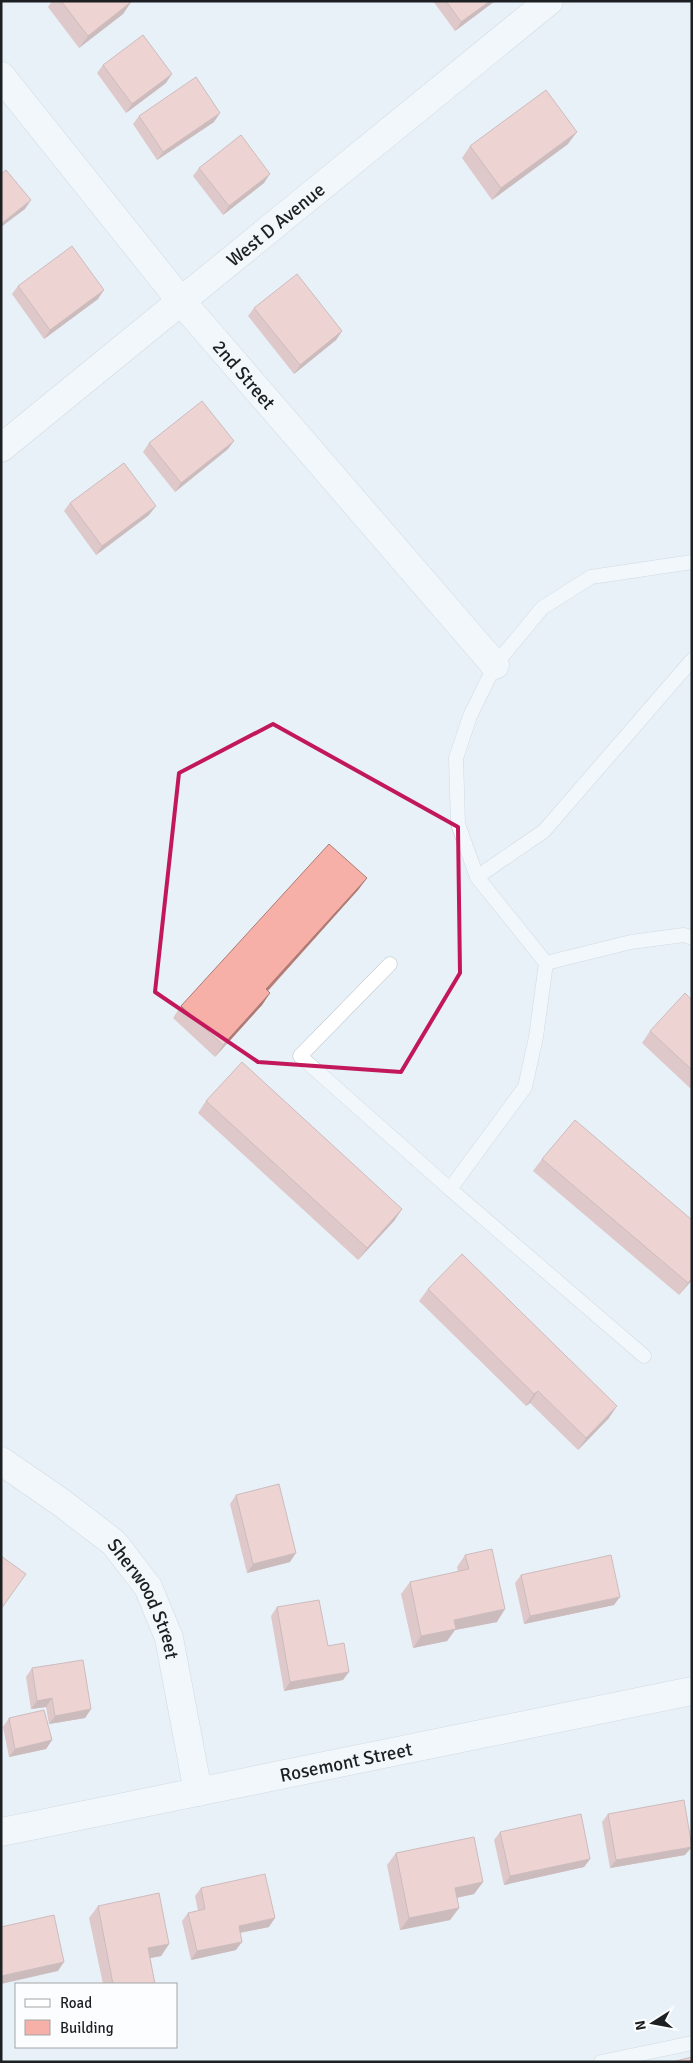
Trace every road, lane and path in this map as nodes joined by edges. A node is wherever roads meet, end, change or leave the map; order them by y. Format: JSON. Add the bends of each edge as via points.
{"nodes":[{"id":1,"x":549,"y":1,"type":"edge"},
{"id":2,"x":1,"y":76,"type":"edge"},
{"id":3,"x":181,"y":301,"type":"junction"},
{"id":4,"x":1,"y":448,"type":"edge"},
{"id":5,"x":692,"y":562,"type":"edge"},
{"id":6,"x":692,"y":660,"type":"edge"},
{"id":7,"x":495,"y":666,"type":"junction"},
{"id":8,"x":477,"y":877,"type":"junction"},
{"id":9,"x":692,"y":938,"type":"edge"},
{"id":10,"x":546,"y":962,"type":"junction"},
{"id":11,"x":390,"y":964,"type":"dead end"},
{"id":12,"x":450,"y":1189,"type":"junction"},
{"id":13,"x":644,"y":1356,"type":"dead end"},
{"id":14,"x":1,"y":1460,"type":"edge"},
{"id":15,"x":692,"y":1691,"type":"edge"},
{"id":16,"x":198,"y":1792,"type":"junction"},
{"id":17,"x":1,"y":1832,"type":"edge"},
{"id":18,"x":692,"y":2044,"type":"edge"},
{"id":19,"x":601,"y":2062,"type":"edge"}],
"edges":[{"from":1,"to":3,"type":"street","name":"West D Avenue"},
{"from":2,"to":3,"type":"street","name":"2nd Street"},
{"from":3,"to":4,"type":"street","name":"West D Avenue"},
{"from":3,"to":7,"type":"street","name":"2nd Street"},
{"from":5,"to":7,"type":"lane","via":[[591,577],[542,608]]},
{"from":6,"to":8,"type":"lane","via":[[544,831]]},
{"from":7,"to":8,"type":"lane","via":[[470,716],[456,758],[458,824]]},
{"from":8,"to":10,"type":"lane"},
{"from":9,"to":10,"type":"lane","via":[[684,935],[631,942]]},
{"from":10,"to":12,"type":"lane","via":[[536,1038],[525,1087]]},
{"from":11,"to":12,"type":"lane","via":[[300,1056]]},
{"from":12,"to":13,"type":"lane"},
{"from":14,"to":16,"type":"street","name":"Sherwood Street","via":[[114,1544],[148,1587],[169,1638]]},
{"from":15,"to":16,"type":"street","name":"Rosemont Street"},
{"from":16,"to":17,"type":"street","name":"Rosemont Street"},
{"from":18,"to":19,"type":"lane"}]}
